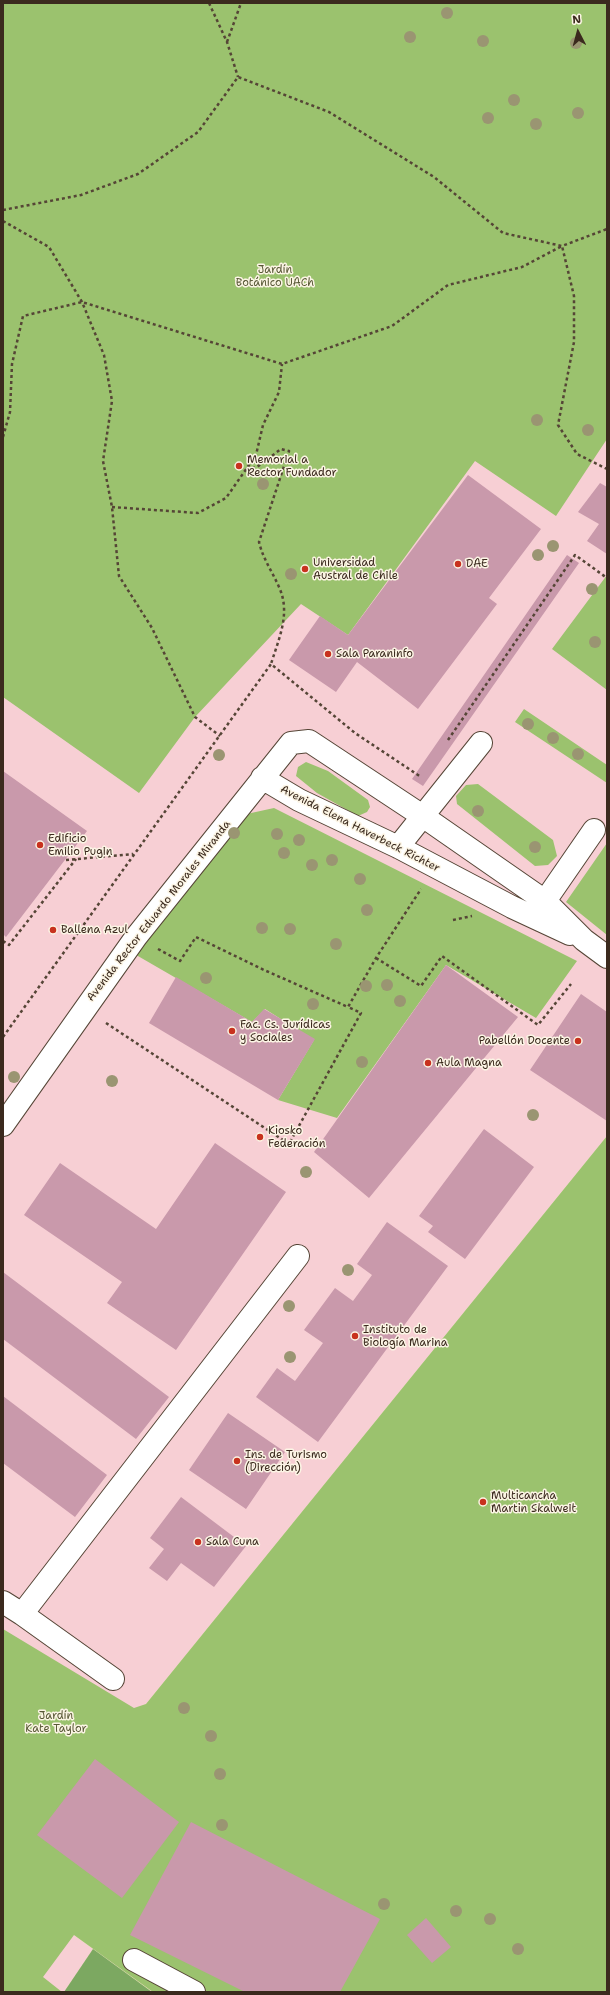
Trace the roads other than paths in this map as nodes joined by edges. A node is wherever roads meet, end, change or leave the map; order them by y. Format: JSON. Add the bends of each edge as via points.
{"nodes":[{"id":1,"x":481,"y":743,"type":"dead end"},
{"id":2,"x":262,"y":778,"type":"junction"},
{"id":3,"x":424,"y":817,"type":"junction"},
{"id":4,"x":594,"y":830,"type":"dead end"},
{"id":5,"x":398,"y":847,"type":"junction"},
{"id":6,"x":545,"y":902,"type":"junction"},
{"id":7,"x":584,"y":940,"type":"junction"},
{"id":8,"x":607,"y":957,"type":"edge"},
{"id":9,"x":3,"y":1125,"type":"edge"},
{"id":10,"x":298,"y":1256,"type":"dead end"},
{"id":11,"x":3,"y":1602,"type":"edge"},
{"id":12,"x":22,"y":1614,"type":"junction"},
{"id":13,"x":113,"y":1679,"type":"dead end"},
{"id":14,"x":134,"y":1960,"type":"dead end"},
{"id":15,"x":194,"y":1992,"type":"edge"}],
"edges":[{"from":1,"to":3,"type":"lane"},
{"from":2,"to":3,"type":"lane","name":"Avenida Elena Haverbeck Richter","via":[[291,743],[309,741]]},
{"from":2,"to":5,"type":"lane","name":"Avenida Elena Haverbeck Richter","via":[[299,800]]},
{"from":2,"to":9,"type":"lane","name":"Avenida Rector Eduardo Morales Miranda","via":[[136,937]]},
{"from":3,"to":5,"type":"lane"},
{"from":3,"to":6,"type":"lane","name":"Avenida Elena Haverbeck Richter"},
{"from":4,"to":6,"type":"lane"},
{"from":5,"to":7,"type":"lane","name":"Avenida Elena Haverbeck Richter","via":[[512,907]]},
{"from":6,"to":7,"type":"lane","name":"Avenida Elena Haverbeck Richter"},
{"from":7,"to":8,"type":"lane","name":"Avenida Elena Haverbeck Richter"},
{"from":10,"to":12,"type":"lane"},
{"from":11,"to":12,"type":"lane"},
{"from":12,"to":13,"type":"lane"},
{"from":14,"to":15,"type":"lane"}]}
